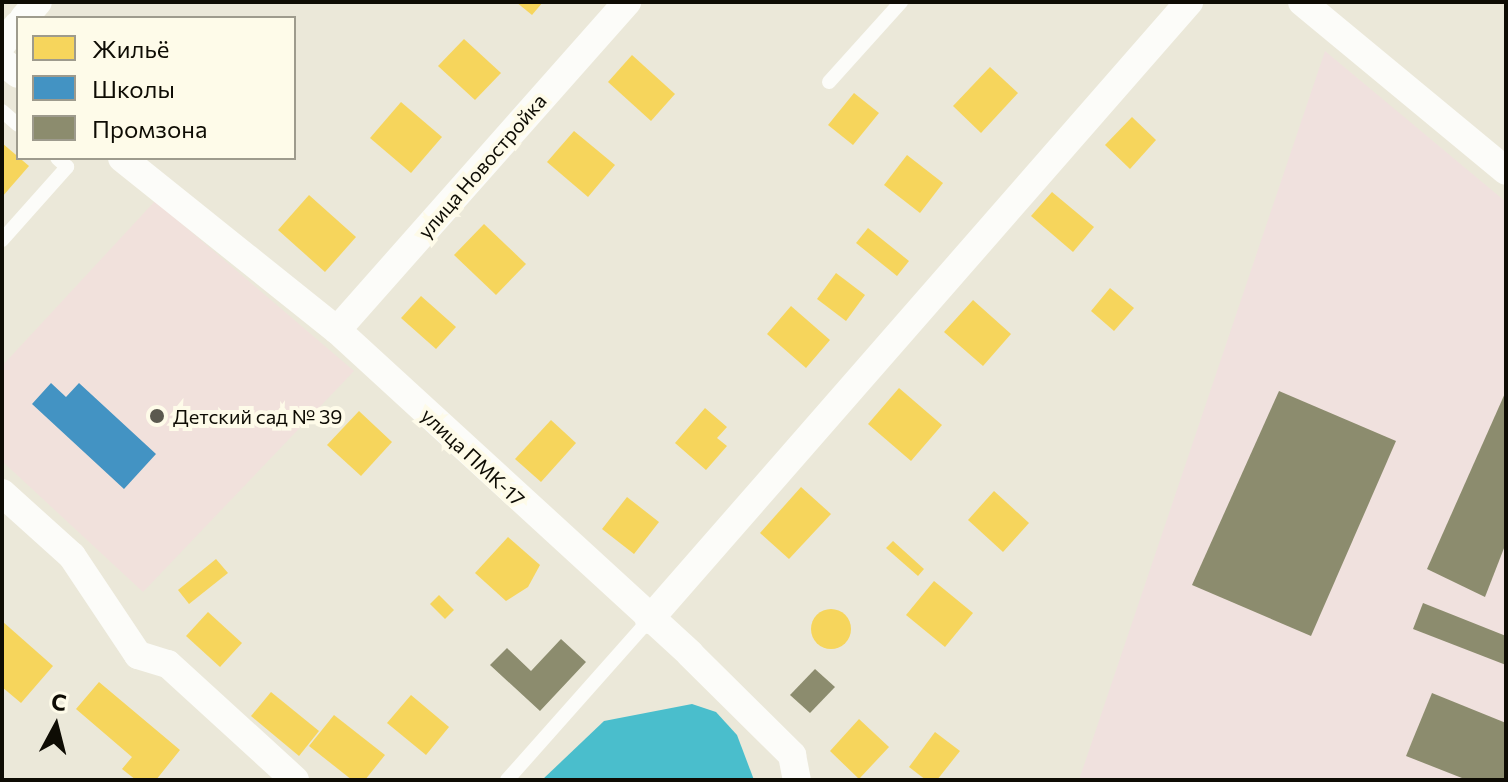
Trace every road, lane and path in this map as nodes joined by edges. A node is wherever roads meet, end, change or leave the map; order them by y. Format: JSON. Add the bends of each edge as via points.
{"nodes":[{"id":1,"x":627,"y":2,"type":"edge"},
{"id":2,"x":901,"y":2,"type":"edge"},
{"id":3,"x":1302,"y":2,"type":"edge"},
{"id":4,"x":1173,"y":6,"type":"edge"},
{"id":5,"x":16,"y":27,"type":"edge"},
{"id":6,"x":2,"y":44,"type":"edge"},
{"id":7,"x":829,"y":82,"type":"dead end"},
{"id":8,"x":59,"y":160,"type":"edge"},
{"id":9,"x":124,"y":160,"type":"edge"},
{"id":10,"x":1506,"y":171,"type":"edge"},
{"id":11,"x":2,"y":240,"type":"edge"},
{"id":12,"x":337,"y":330,"type":"junction"},
{"id":13,"x":2,"y":493,"type":"edge"},
{"id":14,"x":649,"y":620,"type":"junction"},
{"id":15,"x":295,"y":780,"type":"edge"},
{"id":16,"x":507,"y":780,"type":"edge"},
{"id":17,"x":797,"y":780,"type":"edge"}],
"edges":[{"from":1,"to":12,"type":"street","name":"улица Новостройка"},
{"from":2,"to":7,"type":"lane"},
{"from":3,"to":10,"type":"street"},
{"from":4,"to":14,"type":"street"},
{"from":5,"to":6,"type":"street"},
{"from":8,"to":11,"type":"lane","via":[[67,167]]},
{"from":9,"to":12,"type":"street","name":"улица ПМК-17"},
{"from":12,"to":14,"type":"street","name":"улица ПМК-17"},
{"from":13,"to":15,"type":"street","via":[[72,556],[138,655],[168,664]]},
{"from":14,"to":16,"type":"lane"},
{"from":14,"to":17,"type":"street","name":"улица ПМК-17","via":[[775,736],[792,755]]}]}
